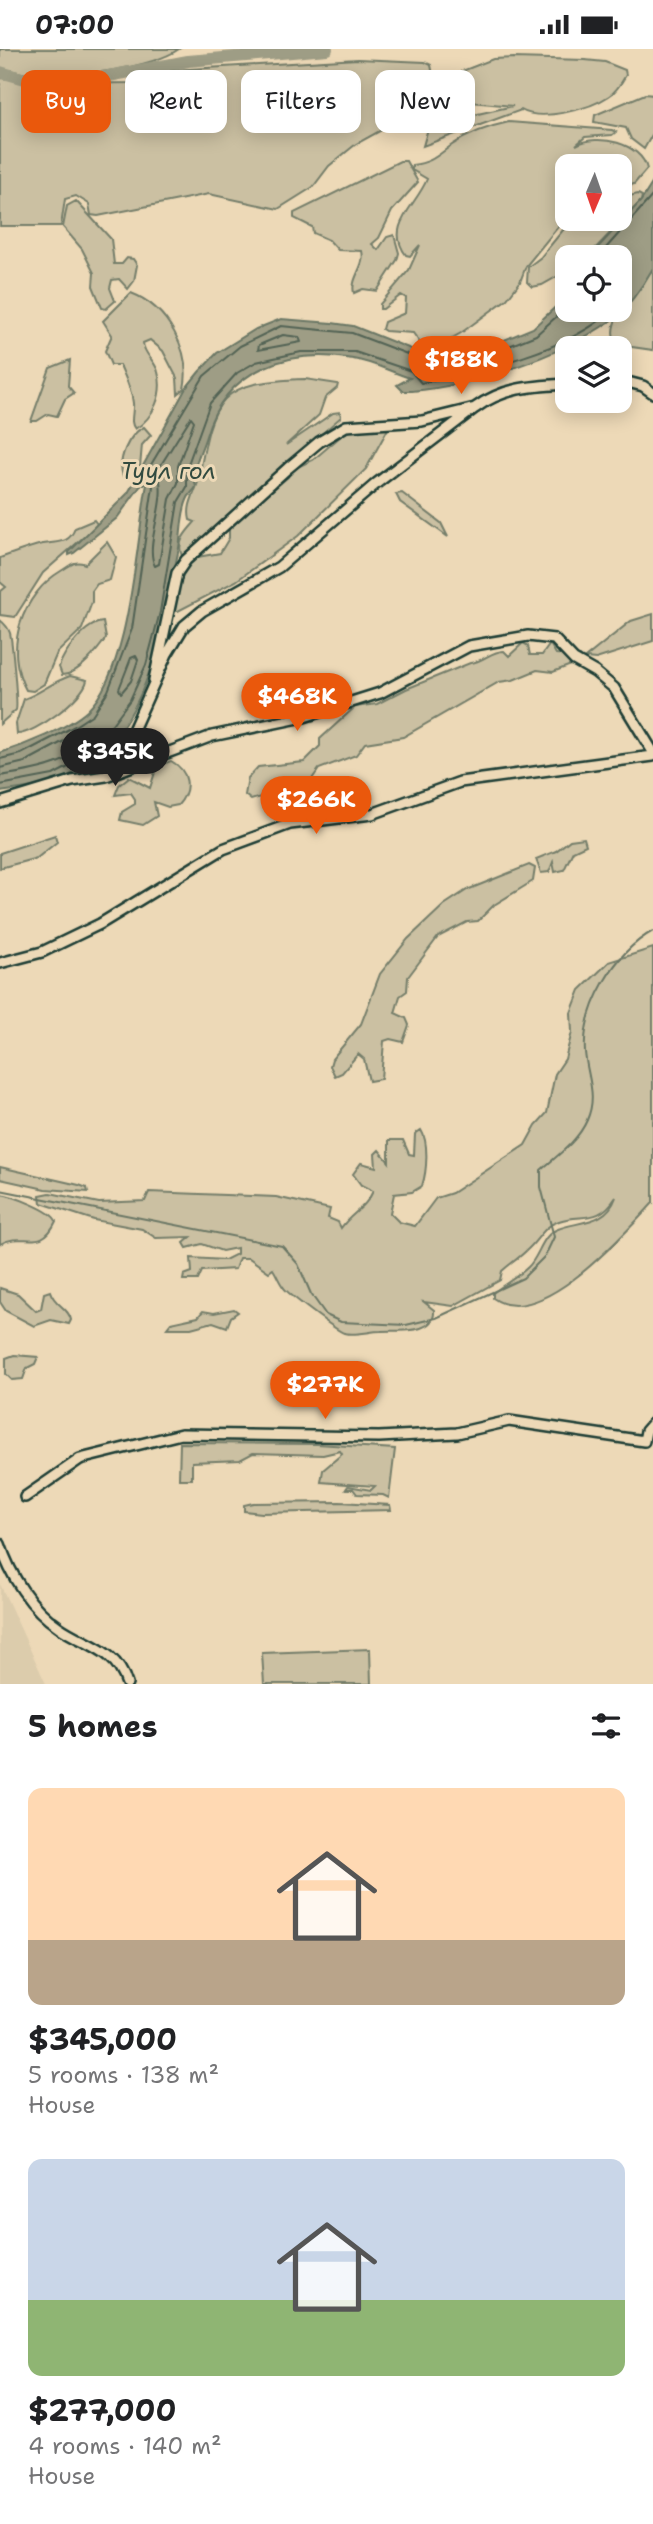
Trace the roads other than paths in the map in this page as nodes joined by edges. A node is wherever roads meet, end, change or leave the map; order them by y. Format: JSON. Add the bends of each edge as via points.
{"nodes":[{"id":1,"x":632,"y":383,"type":"edge"},
{"id":2,"x":555,"y":385,"type":"edge"},
{"id":3,"x":653,"y":393,"type":"edge"},
{"id":4,"x":475,"y":408,"type":"junction"},
{"id":5,"x":154,"y":680,"type":"junction"},
{"id":6,"x":653,"y":754,"type":"edge"},
{"id":7,"x":106,"y":776,"type":"junction"},
{"id":8,"x":0,"y":803,"type":"edge"},
{"id":9,"x":0,"y":963,"type":"edge"},
{"id":10,"x":653,"y":1423,"type":"edge"},
{"id":11,"x":24,"y":1497,"type":"dead end"},
{"id":12,"x":0,"y":1544,"type":"edge"},
{"id":13,"x":127,"y":1684,"type":"edge"}],
"edges":[{"from":1,"to":3,"type":"street"},
{"from":2,"to":4,"type":"street","via":[[520,387],[491,396]]},
{"from":4,"to":5,"type":"street","via":[[279,567],[184,626]]},
{"from":4,"to":5,"type":"street","via":[[422,421],[346,426],[288,468],[177,573]]},
{"from":5,"to":7,"type":"street","via":[[125,748]]},
{"from":6,"to":7,"type":"street","via":[[614,688],[574,660],[554,639],[528,636],[469,646],[380,692],[303,717],[212,736]]},
{"from":6,"to":9,"type":"street","via":[[460,782],[372,814],[290,824],[223,849],[100,924],[42,952]]},
{"from":7,"to":8,"type":"street","via":[[72,781]]},
{"from":10,"to":11,"type":"street","via":[[644,1441],[509,1421],[457,1433],[380,1437],[181,1434],[80,1459]]},
{"from":12,"to":13,"type":"street","via":[[21,1590],[59,1627],[109,1654]]}]}
